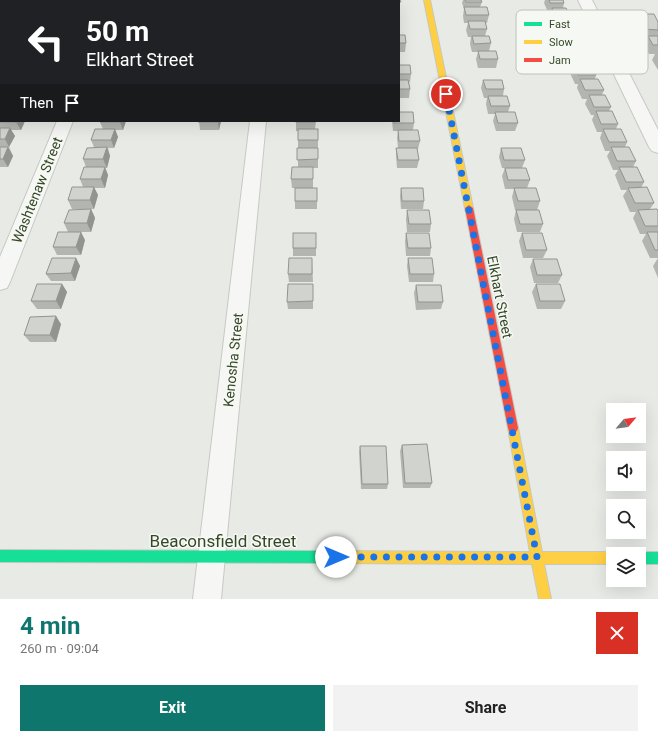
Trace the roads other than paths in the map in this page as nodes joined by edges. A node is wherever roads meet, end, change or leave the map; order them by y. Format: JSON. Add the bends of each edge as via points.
{"nodes":[{"id":1,"x":427,"y":0,"type":"edge"},
{"id":2,"x":585,"y":0,"type":"edge"},
{"id":3,"x":590,"y":10,"type":"edge"},
{"id":4,"x":622,"y":74,"type":"edge"},
{"id":5,"x":66,"y":122,"type":"edge"},
{"id":6,"x":258,"y":122,"type":"edge"},
{"id":7,"x":658,"y":147,"type":"edge"},
{"id":8,"x":0,"y":282,"type":"edge"},
{"id":9,"x":0,"y":556,"type":"edge"},
{"id":10,"x":213,"y":556,"type":"junction"},
{"id":11,"x":537,"y":557,"type":"junction"},
{"id":12,"x":606,"y":558,"type":"edge"},
{"id":13,"x":646,"y":558,"type":"edge"},
{"id":14,"x":658,"y":558,"type":"edge"},
{"id":15,"x":207,"y":599,"type":"edge"},
{"id":16,"x":545,"y":599,"type":"edge"}],
"edges":[{"from":1,"to":11,"type":"street","name":"Elkhart Street"},
{"from":2,"to":3,"type":"street"},
{"from":4,"to":7,"type":"street"},
{"from":5,"to":8,"type":"street","name":"Washtenaw Street"},
{"from":6,"to":10,"type":"street","name":"Kenosha Street"},
{"from":9,"to":10,"type":"street","name":"Beaconsfield Street"},
{"from":10,"to":11,"type":"street","name":"Beaconsfield Street"},
{"from":10,"to":15,"type":"street","name":"Kenosha Street"},
{"from":11,"to":12,"type":"street","name":"Beaconsfield Street"},
{"from":11,"to":16,"type":"street","name":"Elkhart Street"},
{"from":13,"to":14,"type":"street"}]}
